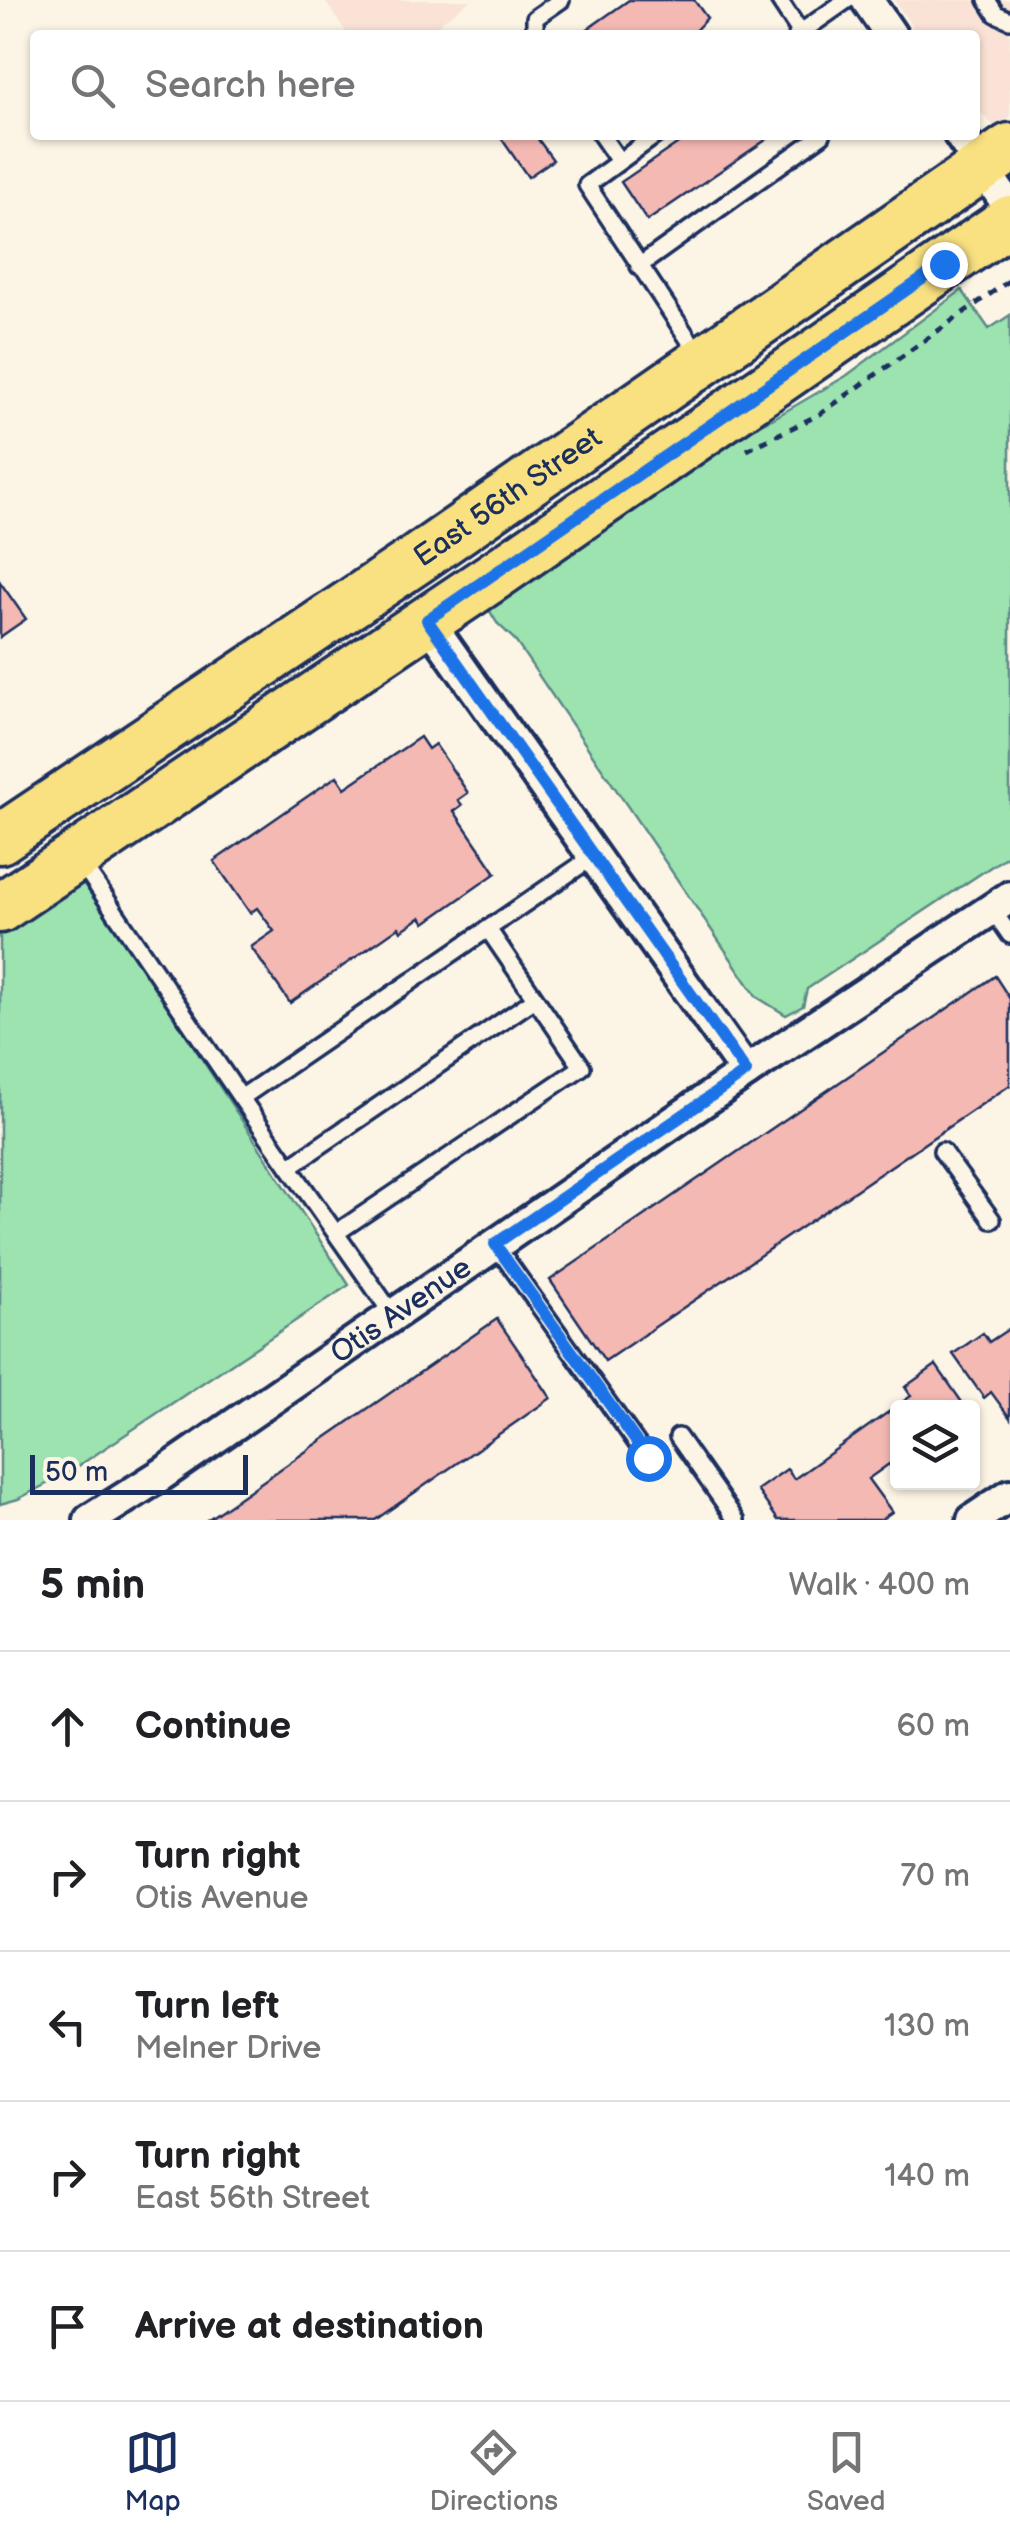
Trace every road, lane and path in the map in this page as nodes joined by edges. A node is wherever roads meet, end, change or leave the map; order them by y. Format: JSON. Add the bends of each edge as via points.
{"nodes":[{"id":1,"x":561,"y":0,"type":"edge"},
{"id":2,"x":779,"y":0,"type":"edge"},
{"id":3,"x":847,"y":0,"type":"edge"},
{"id":4,"x":867,"y":0,"type":"edge"},
{"id":5,"x":987,"y":0,"type":"edge"},
{"id":6,"x":1010,"y":20,"type":"edge"},
{"id":7,"x":535,"y":30,"type":"edge"},
{"id":8,"x":798,"y":30,"type":"edge"},
{"id":9,"x":806,"y":30,"type":"edge"},
{"id":10,"x":888,"y":30,"type":"edge"},
{"id":11,"x":605,"y":140,"type":"edge"},
{"id":12,"x":649,"y":140,"type":"edge"},
{"id":13,"x":815,"y":140,"type":"edge"},
{"id":14,"x":619,"y":162,"type":"junction"},
{"id":15,"x":996,"y":179,"type":"edge"},
{"id":16,"x":640,"y":266,"type":"junction"},
{"id":17,"x":1010,"y":280,"type":"edge"},
{"id":18,"x":982,"y":298,"type":"dead end"},
{"id":19,"x":689,"y":371,"type":"junction"},
{"id":20,"x":427,"y":620,"type":"junction"},
{"id":21,"x":0,"y":838,"type":"edge"},
{"id":22,"x":77,"y":856,"type":"junction"},
{"id":23,"x":594,"y":856,"type":"junction"},
{"id":24,"x":1001,"y":903,"type":"edge"},
{"id":25,"x":0,"y":908,"type":"edge"},
{"id":26,"x":488,"y":929,"type":"junction"},
{"id":27,"x":1010,"y":935,"type":"edge"},
{"id":28,"x":534,"y":999,"type":"junction"},
{"id":29,"x":746,"y":1072,"type":"junction"},
{"id":30,"x":241,"y":1098,"type":"junction"},
{"id":31,"x":942,"y":1151,"type":"dead end"},
{"id":32,"x":290,"y":1167,"type":"junction"},
{"id":33,"x":992,"y":1220,"type":"dead end"},
{"id":34,"x":336,"y":1234,"type":"junction"},
{"id":35,"x":495,"y":1244,"type":"junction"},
{"id":36,"x":392,"y":1315,"type":"junction"},
{"id":37,"x":678,"y":1438,"type":"dead end"},
{"id":38,"x":648,"y":1458,"type":"dead end"},
{"id":39,"x":1010,"y":1494,"type":"edge"},
{"id":40,"x":90,"y":1520,"type":"edge"},
{"id":41,"x":736,"y":1520,"type":"edge"},
{"id":42,"x":973,"y":1520,"type":"edge"}],
"edges":[{"from":1,"to":7,"type":"lane","via":[[534,18]]},
{"from":2,"to":8,"type":"lane"},
{"from":3,"to":9,"type":"lane"},
{"from":4,"to":10,"type":"street"},
{"from":5,"to":6,"type":"lane"},
{"from":11,"to":14,"type":"lane"},
{"from":12,"to":14,"type":"lane"},
{"from":13,"to":16,"type":"lane"},
{"from":14,"to":16,"type":"lane","via":[[587,185]]},
{"from":15,"to":19,"type":"main road","name":"East 56th Street"},
{"from":15,"to":20,"type":"main road","name":"East 56th Street"},
{"from":16,"to":19,"type":"lane"},
{"from":17,"to":18,"type":"path"},
{"from":19,"to":20,"type":"main road","via":[[435,578],[423,592]]},
{"from":19,"to":21,"type":"main road","name":"East 56th Street"},
{"from":20,"to":22,"type":"main road","name":"East 56th Street"},
{"from":20,"to":23,"type":"street"},
{"from":22,"to":25,"type":"main road","name":"East 56th Street"},
{"from":22,"to":30,"type":"lane"},
{"from":23,"to":26,"type":"lane"},
{"from":23,"to":29,"type":"street"},
{"from":24,"to":27,"type":"lane"},
{"from":24,"to":29,"type":"street","name":"Otis Avenue"},
{"from":26,"to":28,"type":"lane"},
{"from":26,"to":30,"type":"lane"},
{"from":28,"to":32,"type":"lane"},
{"from":28,"to":34,"type":"lane","via":[[582,1068]]},
{"from":29,"to":35,"type":"street","name":"Otis Avenue"},
{"from":30,"to":32,"type":"lane"},
{"from":31,"to":33,"type":"lane"},
{"from":32,"to":34,"type":"lane"},
{"from":34,"to":36,"type":"lane"},
{"from":35,"to":36,"type":"street","name":"Otis Avenue"},
{"from":35,"to":38,"type":"lane"},
{"from":36,"to":40,"type":"street","name":"Otis Avenue"},
{"from":37,"to":41,"type":"lane"},
{"from":39,"to":42,"type":"street"}]}
